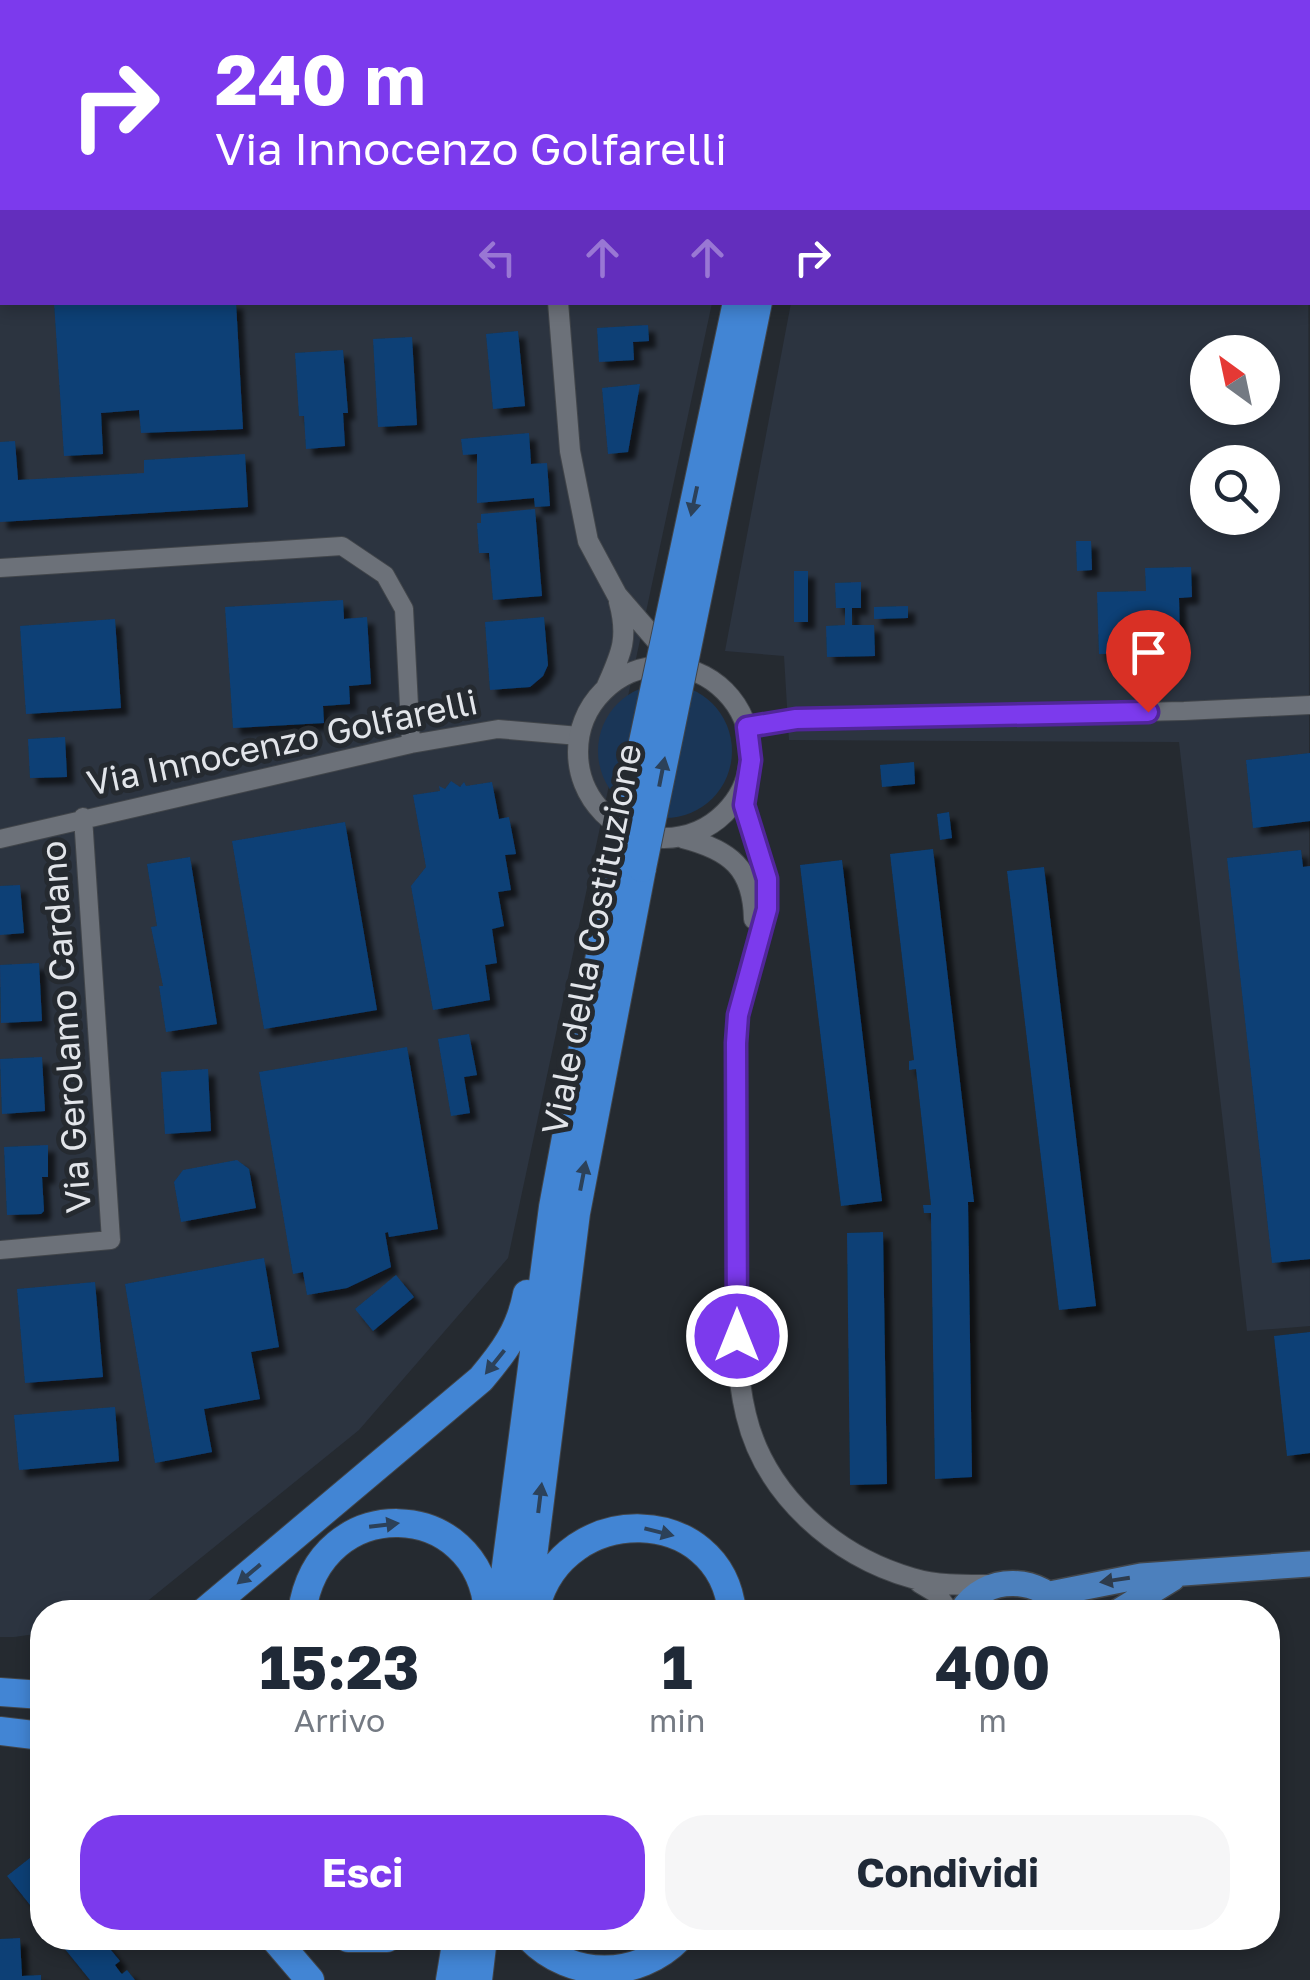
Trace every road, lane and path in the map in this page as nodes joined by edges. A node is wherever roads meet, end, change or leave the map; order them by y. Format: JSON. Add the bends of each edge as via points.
{"nodes":[{"id":1,"x":558,"y":305,"type":"edge"},
{"id":2,"x":736,"y":305,"type":"edge"},
{"id":3,"x":757,"y":305,"type":"edge"},
{"id":4,"x":0,"y":568,"type":"edge"},
{"id":5,"x":617,"y":595,"type":"junction"},
{"id":6,"x":680,"y":667,"type":"junction"},
{"id":7,"x":605,"y":690,"type":"junction"},
{"id":8,"x":1310,"y":705,"type":"edge"},
{"id":9,"x":747,"y":727,"type":"junction"},
{"id":10,"x":579,"y":736,"type":"junction"},
{"id":11,"x":410,"y":744,"type":"junction"},
{"id":12,"x":748,"y":775,"type":"junction"},
{"id":13,"x":84,"y":818,"type":"junction"},
{"id":14,"x":681,"y":837,"type":"junction"},
{"id":15,"x":0,"y":839,"type":"edge"},
{"id":16,"x":630,"y":866,"type":"junction"},
{"id":17,"x":754,"y":949,"type":"junction"},
{"id":18,"x":553,"y":1207,"type":"junction"},
{"id":19,"x":0,"y":1250,"type":"edge"},
{"id":20,"x":1310,"y":1564,"type":"edge"},
{"id":21,"x":1182,"y":1573,"type":"junction"},
{"id":22,"x":914,"y":1579,"type":"junction"},
{"id":23,"x":995,"y":1585,"type":"junction"},
{"id":24,"x":218,"y":1600,"type":"edge"},
{"id":25,"x":303,"y":1600,"type":"edge"},
{"id":26,"x":485,"y":1600,"type":"edge"},
{"id":27,"x":502,"y":1600,"type":"edge"},
{"id":28,"x":531,"y":1600,"type":"edge"},
{"id":29,"x":534,"y":1600,"type":"edge"},
{"id":30,"x":729,"y":1600,"type":"edge"},
{"id":31,"x":941,"y":1600,"type":"edge"},
{"id":32,"x":972,"y":1600,"type":"edge"},
{"id":33,"x":1054,"y":1600,"type":"edge"},
{"id":34,"x":1064,"y":1600,"type":"edge"},
{"id":35,"x":1135,"y":1600,"type":"edge"},
{"id":36,"x":0,"y":1678,"type":"edge"},
{"id":37,"x":30,"y":1679,"type":"edge"},
{"id":38,"x":0,"y":1692,"type":"edge"},
{"id":39,"x":30,"y":1694,"type":"edge"},
{"id":40,"x":0,"y":1722,"type":"edge"},
{"id":41,"x":30,"y":1725,"type":"edge"},
{"id":42,"x":0,"y":1731,"type":"edge"},
{"id":43,"x":30,"y":1735,"type":"edge"},
{"id":44,"x":284,"y":1950,"type":"edge"},
{"id":45,"x":454,"y":1950,"type":"edge"},
{"id":46,"x":482,"y":1950,"type":"edge"},
{"id":47,"x":544,"y":1950,"type":"edge"},
{"id":48,"x":664,"y":1950,"type":"edge"},
{"id":49,"x":310,"y":1980,"type":"edge"},
{"id":50,"x":450,"y":1980,"type":"edge"},
{"id":51,"x":478,"y":1980,"type":"edge"}],
"edges":[{"from":1,"to":5,"type":"street","via":[[570,451],[588,541]]},
{"from":2,"to":16,"type":"highway","name":"Viale della Costituzione","one_way":true,"bridge":true},
{"from":16,"to":3,"type":"highway","name":"Viale della Costituzione","one_way":true,"bridge":true},
{"from":4,"to":11,"type":"street","via":[[342,546],[385,574],[404,609]]},
{"from":5,"to":6,"type":"street"},
{"from":5,"to":7,"type":"street","via":[[626,625],[623,650]]},
{"from":6,"to":7,"type":"street","via":[[627,674]]},
{"from":6,"to":9,"type":"street","via":[[722,688]]},
{"from":7,"to":10,"type":"street"},
{"from":8,"to":9,"type":"street","via":[[796,719]]},
{"from":9,"to":12,"type":"street"},
{"from":10,"to":11,"type":"street","name":"Via Innocenzo Golfarelli","via":[[498,729]]},
{"from":10,"to":14,"type":"street","via":[[581,772],[595,805],[612,822],[657,839]]},
{"from":11,"to":13,"type":"street","name":"Via Innocenzo Golfarelli"},
{"from":12,"to":14,"type":"street","via":[[723,816]]},
{"from":12,"to":17,"type":"street","via":[[744,805],[767,879],[767,909]]},
{"from":13,"to":15,"type":"street","name":"Via Innocenzo Golfarelli"},
{"from":13,"to":19,"type":"street","name":"Via Gerolamo Cardano","via":[[111,1240]]},
{"from":14,"to":17,"type":"street","via":[[724,853],[747,879],[754,896]]},
{"from":16,"to":18,"type":"highway"},
{"from":28,"to":16,"type":"highway","name":"Viale della Costituzione","one_way":true,"via":[[576,1213]]},
{"from":17,"to":22,"type":"street","via":[[736,1043],[737,1336],[746,1419],[773,1478],[815,1527],[863,1559]]},
{"from":18,"to":24,"type":"highway","one_way":true,"via":[[538,1240],[522,1320],[481,1379]]},
{"from":18,"to":27,"type":"highway"},
{"from":20,"to":21,"type":"main road"},
{"from":21,"to":34,"type":"main road","one_way":true,"via":[[1106,1580]]},
{"from":21,"to":35,"type":"main road"},
{"from":22,"to":23,"type":"street"},
{"from":22,"to":31,"type":"street"},
{"from":23,"to":32,"type":"main road"},
{"from":23,"to":33,"type":"main road","via":[[1033,1586]]},
{"from":25,"to":26,"type":"highway","one_way":true,"via":[[320,1559],[343,1538],[372,1525],[403,1522],[434,1530],[460,1548],[478,1574]]},
{"from":29,"to":30,"type":"highway","one_way":true,"via":[[567,1553],[634,1526],[668,1533],[697,1549],[714,1566]]},
{"from":36,"to":37,"type":"highway"},
{"from":38,"to":39,"type":"highway"},
{"from":40,"to":41,"type":"highway"},
{"from":42,"to":43,"type":"highway"},
{"from":44,"to":49,"type":"highway"},
{"from":45,"to":50,"type":"highway"},
{"from":46,"to":51,"type":"highway"},
{"from":47,"to":48,"type":"highway","via":[[596,1972],[648,1962]]}]}
